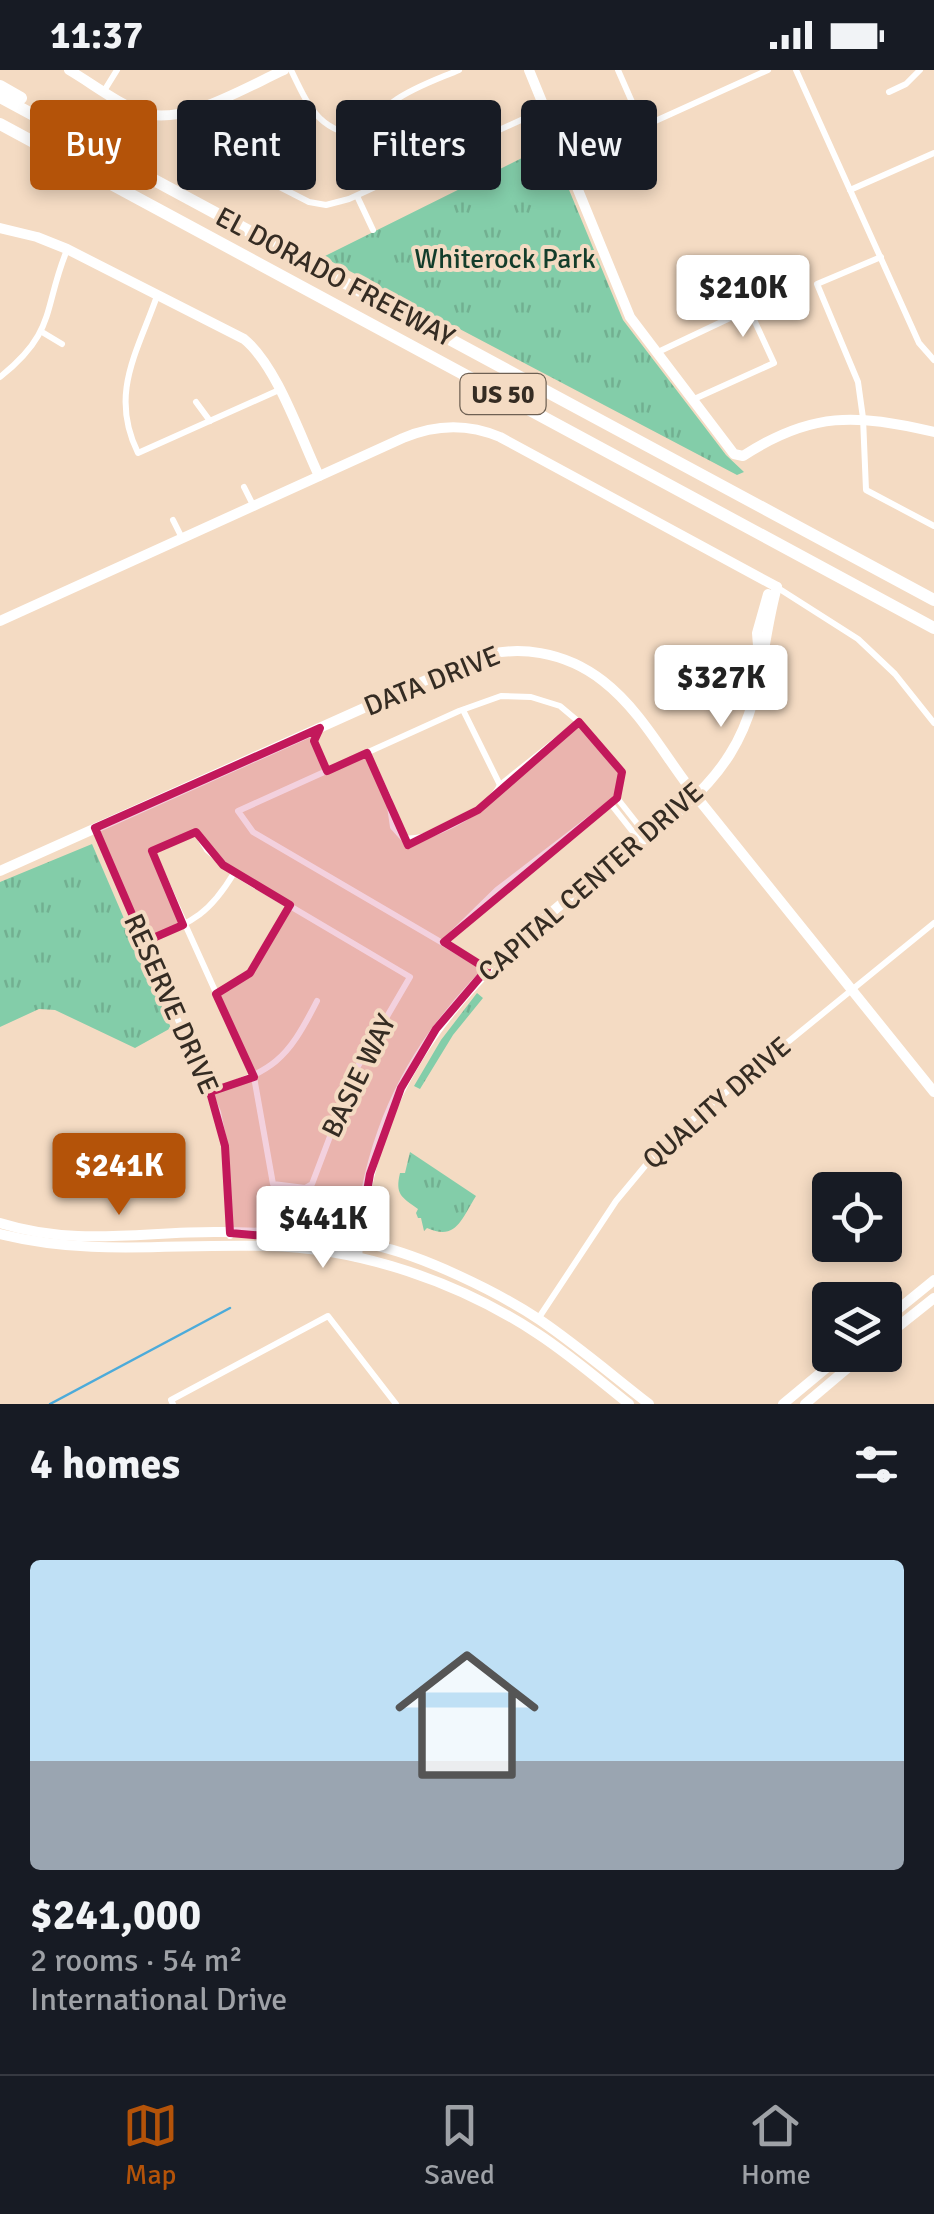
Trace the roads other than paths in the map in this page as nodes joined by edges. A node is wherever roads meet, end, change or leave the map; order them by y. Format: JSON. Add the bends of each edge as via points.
{"nodes":[{"id":1,"x":69,"y":70,"type":"edge"},
{"id":2,"x":117,"y":70,"type":"edge"},
{"id":3,"x":288,"y":70,"type":"edge"},
{"id":4,"x":459,"y":70,"type":"edge"},
{"id":5,"x":528,"y":70,"type":"edge"},
{"id":6,"x":618,"y":70,"type":"edge"},
{"id":7,"x":768,"y":70,"type":"edge"},
{"id":8,"x":796,"y":70,"type":"edge"},
{"id":9,"x":920,"y":70,"type":"edge"},
{"id":10,"x":0,"y":86,"type":"edge"},
{"id":11,"x":104,"y":91,"type":"junction"},
{"id":12,"x":889,"y":92,"type":"dead end"},
{"id":13,"x":0,"y":97,"type":"edge"},
{"id":14,"x":216,"y":100,"type":"edge"},
{"id":15,"x":402,"y":100,"type":"edge"},
{"id":16,"x":541,"y":100,"type":"edge"},
{"id":17,"x":631,"y":100,"type":"edge"},
{"id":18,"x":30,"y":103,"type":"edge"},
{"id":19,"x":30,"y":113,"type":"edge"},
{"id":20,"x":177,"y":114,"type":"edge"},
{"id":21,"x":657,"y":120,"type":"edge"},
{"id":22,"x":0,"y":124,"type":"edge"},
{"id":23,"x":336,"y":130,"type":"edge"},
{"id":24,"x":0,"y":134,"type":"edge"},
{"id":25,"x":30,"y":140,"type":"edge"},
{"id":26,"x":30,"y":146,"type":"edge"},
{"id":27,"x":934,"y":153,"type":"edge"},
{"id":28,"x":157,"y":181,"type":"edge"},
{"id":29,"x":122,"y":190,"type":"edge"},
{"id":30,"x":283,"y":190,"type":"edge"},
{"id":31,"x":369,"y":190,"type":"edge"},
{"id":32,"x":578,"y":190,"type":"edge"},
{"id":33,"x":850,"y":190,"type":"junction"},
{"id":34,"x":357,"y":196,"type":"junction"},
{"id":35,"x":0,"y":228,"type":"edge"},
{"id":36,"x":373,"y":230,"type":"dead end"},
{"id":37,"x":67,"y":249,"type":"junction"},
{"id":38,"x":880,"y":256,"type":"junction"},
{"id":39,"x":158,"y":294,"type":"junction"},
{"id":40,"x":42,"y":332,"type":"junction"},
{"id":41,"x":62,"y":344,"type":"dead end"},
{"id":42,"x":656,"y":352,"type":"junction"},
{"id":43,"x":934,"y":360,"type":"edge"},
{"id":44,"x":0,"y":377,"type":"edge"},
{"id":45,"x":278,"y":390,"type":"junction"},
{"id":46,"x":692,"y":400,"type":"junction"},
{"id":47,"x":196,"y":402,"type":"dead end"},
{"id":48,"x":863,"y":418,"type":"junction"},
{"id":49,"x":210,"y":421,"type":"junction"},
{"id":50,"x":934,"y":432,"type":"edge"},
{"id":51,"x":319,"y":476,"type":"junction"},
{"id":52,"x":244,"y":488,"type":"dead end"},
{"id":53,"x":254,"y":506,"type":"junction"},
{"id":54,"x":174,"y":520,"type":"dead end"},
{"id":55,"x":934,"y":526,"type":"edge"},
{"id":56,"x":182,"y":538,"type":"junction"},
{"id":57,"x":777,"y":587,"type":"junction"},
{"id":58,"x":934,"y":600,"type":"edge"},
{"id":59,"x":0,"y":620,"type":"edge"},
{"id":60,"x":934,"y":628,"type":"edge"},
{"id":61,"x":463,"y":710,"type":"junction"},
{"id":62,"x":579,"y":722,"type":"junction"},
{"id":63,"x":934,"y":723,"type":"edge"},
{"id":64,"x":320,"y":728,"type":"junction"},
{"id":65,"x":368,"y":753,"type":"junction"},
{"id":66,"x":327,"y":771,"type":"junction"},
{"id":67,"x":500,"y":785,"type":"junction"},
{"id":68,"x":695,"y":796,"type":"junction"},
{"id":69,"x":614,"y":800,"type":"junction"},
{"id":70,"x":94,"y":828,"type":"junction"},
{"id":71,"x":644,"y":839,"type":"junction"},
{"id":72,"x":0,"y":871,"type":"edge"},
{"id":73,"x":234,"y":873,"type":"junction"},
{"id":74,"x":290,"y":905,"type":"junction"},
{"id":75,"x":934,"y":923,"type":"edge"},
{"id":76,"x":183,"y":925,"type":"junction"},
{"id":77,"x":144,"y":942,"type":"junction"},
{"id":78,"x":444,"y":942,"type":"junction"},
{"id":79,"x":487,"y":969,"type":"junction"},
{"id":80,"x":851,"y":989,"type":"junction"},
{"id":81,"x":216,"y":994,"type":"junction"},
{"id":82,"x":317,"y":1001,"type":"dead end"},
{"id":83,"x":254,"y":1077,"type":"junction"},
{"id":84,"x":210,"y":1092,"type":"junction"},
{"id":85,"x":934,"y":1092,"type":"edge"},
{"id":86,"x":0,"y":1222,"type":"edge"},
{"id":87,"x":230,"y":1233,"type":"junction"},
{"id":88,"x":0,"y":1234,"type":"edge"},
{"id":89,"x":230,"y":1246,"type":"junction"},
{"id":90,"x":358,"y":1251,"type":"junction"},
{"id":91,"x":934,"y":1280,"type":"edge"},
{"id":92,"x":454,"y":1289,"type":"junction"},
{"id":93,"x":934,"y":1298,"type":"edge"},
{"id":94,"x":902,"y":1306,"type":"edge"},
{"id":95,"x":538,"y":1319,"type":"junction"},
{"id":96,"x":902,"y":1323,"type":"edge"},
{"id":97,"x":536,"y":1332,"type":"junction"},
{"id":98,"x":596,"y":1363,"type":"junction"},
{"id":99,"x":822,"y":1372,"type":"edge"},
{"id":100,"x":843,"y":1372,"type":"edge"},
{"id":101,"x":173,"y":1404,"type":"edge"},
{"id":102,"x":396,"y":1404,"type":"edge"},
{"id":103,"x":629,"y":1404,"type":"edge"},
{"id":104,"x":649,"y":1404,"type":"edge"},
{"id":105,"x":783,"y":1404,"type":"edge"},
{"id":106,"x":805,"y":1404,"type":"edge"}],
"edges":[{"from":1,"to":11,"type":"street"},
{"from":2,"to":11,"type":"street"},
{"from":3,"to":14,"type":"street"},
{"from":3,"to":23,"type":"street","via":[[310,109]]},
{"from":4,"to":15,"type":"street"},
{"from":5,"to":16,"type":"street"},
{"from":6,"to":17,"type":"street"},
{"from":7,"to":21,"type":"street"},
{"from":8,"to":33,"type":"street"},
{"from":9,"to":12,"type":"street"},
{"from":10,"to":18,"type":"highway"},
{"from":11,"to":20,"type":"street","via":[[151,115]]},
{"from":13,"to":19,"type":"highway","name":"EL DORADO FREEWAY","number":"US 50"},
{"from":22,"to":25,"type":"highway","name":"EL DORADO FREEWAY","number":"US 50"},
{"from":24,"to":26,"type":"highway"},
{"from":27,"to":33,"type":"street"},
{"from":28,"to":58,"type":"highway","name":"EL DORADO FREEWAY","number":"US 50"},
{"from":29,"to":60,"type":"highway","name":"EL DORADO FREEWAY","number":"US 50"},
{"from":30,"to":34,"type":"street","via":[[326,205]]},
{"from":31,"to":34,"type":"street"},
{"from":32,"to":42,"type":"street","via":[[630,317]]},
{"from":33,"to":38,"type":"street"},
{"from":34,"to":36,"type":"street"},
{"from":35,"to":37,"type":"street"},
{"from":37,"to":39,"type":"street"},
{"from":37,"to":40,"type":"street"},
{"from":38,"to":43,"type":"street"},
{"from":38,"to":48,"type":"street","via":[[816,284],[854,370]]},
{"from":39,"to":45,"type":"street","via":[[244,340],[265,361]]},
{"from":39,"to":49,"type":"street","via":[[125,390],[128,432],[138,453]]},
{"from":40,"to":41,"type":"street"},
{"from":40,"to":44,"type":"street"},
{"from":42,"to":46,"type":"street"},
{"from":42,"to":46,"type":"street","via":[[749,309],[774,363]]},
{"from":45,"to":49,"type":"street"},
{"from":45,"to":51,"type":"street"},
{"from":46,"to":48,"type":"street","via":[[734,454],[743,456],[804,424]]},
{"from":47,"to":49,"type":"street"},
{"from":48,"to":50,"type":"street"},
{"from":48,"to":55,"type":"street","via":[[866,490]]},
{"from":51,"to":53,"type":"street"},
{"from":51,"to":57,"type":"street","via":[[432,428],[482,430]]},
{"from":52,"to":53,"type":"street"},
{"from":53,"to":56,"type":"street"},
{"from":54,"to":56,"type":"street"},
{"from":56,"to":59,"type":"street"},
{"from":57,"to":63,"type":"street","via":[[858,638]]},
{"from":57,"to":68,"type":"street","name":"CAPITAL CENTER DRIVE","via":[[754,705],[736,744]]},
{"from":61,"to":62,"type":"street","via":[[500,696],[530,697],[560,706]]},
{"from":61,"to":65,"type":"street"},
{"from":61,"to":67,"type":"street"},
{"from":62,"to":67,"type":"street"},
{"from":62,"to":69,"type":"street","via":[[622,772]]},
{"from":64,"to":66,"type":"street","via":[[314,741]]},
{"from":64,"to":68,"type":"street","name":"DATA DRIVE","via":[[474,658],[531,650],[604,681]]},
{"from":64,"to":70,"type":"street","name":"DATA DRIVE"},
{"from":65,"to":66,"type":"street"},
{"from":65,"to":67,"type":"street","via":[[402,838],[416,840],[478,810]]},
{"from":66,"to":78,"type":"street","via":[[238,811],[253,832]]},
{"from":68,"to":71,"type":"street","name":"CAPITAL CENTER DRIVE"},
{"from":68,"to":80,"type":"street","name":"DATA DRIVE"},
{"from":69,"to":71,"type":"street"},
{"from":69,"to":78,"type":"street","via":[[496,891]]},
{"from":70,"to":72,"type":"street","name":"DATA DRIVE"},
{"from":70,"to":77,"type":"street","name":"RESERVE DRIVE"},
{"from":71,"to":79,"type":"street","name":"CAPITAL CENTER DRIVE"},
{"from":73,"to":74,"type":"street","name":"BASIE WAY"},
{"from":73,"to":76,"type":"street","via":[[212,907]]},
{"from":73,"to":76,"type":"street","name":"BASIE WAY","via":[[196,832],[152,851]]},
{"from":74,"to":81,"type":"street","via":[[250,973]]},
{"from":74,"to":83,"type":"street","name":"BASIE WAY","via":[[410,977],[354,1073],[305,1188],[272,1184]]},
{"from":75,"to":80,"type":"street","name":"QUALITY DRIVE"},
{"from":76,"to":77,"type":"street"},
{"from":76,"to":81,"type":"street","name":"BASIE WAY"},
{"from":77,"to":84,"type":"street","name":"RESERVE DRIVE"},
{"from":78,"to":79,"type":"street"},
{"from":79,"to":90,"type":"street","name":"CAPITAL CENTER DRIVE","via":[[436,1028],[401,1088],[373,1163]]},
{"from":80,"to":85,"type":"street","name":"DATA DRIVE"},
{"from":80,"to":95,"type":"street","name":"QUALITY DRIVE","via":[[646,1162]]},
{"from":81,"to":83,"type":"street","name":"BASIE WAY"},
{"from":82,"to":83,"type":"street","via":[[287,1053]]},
{"from":83,"to":84,"type":"street"},
{"from":84,"to":87,"type":"street","name":"RESERVE DRIVE","via":[[224,1146]]},
{"from":86,"to":87,"type":"street","via":[[66,1236]]},
{"from":87,"to":89,"type":"street","name":"RESERVE DRIVE"},
{"from":87,"to":90,"type":"street","via":[[269,1233]]},
{"from":88,"to":89,"type":"street","via":[[83,1248]]},
{"from":89,"to":90,"type":"street"},
{"from":90,"to":92,"type":"street"},
{"from":90,"to":95,"type":"street","via":[[399,1253]]},
{"from":91,"to":94,"type":"street"},
{"from":92,"to":95,"type":"street"},
{"from":92,"to":97,"type":"street"},
{"from":93,"to":96,"type":"street"},
{"from":95,"to":98,"type":"street"},
{"from":97,"to":98,"type":"street","via":[[542,1329]]},
{"from":97,"to":103,"type":"street"},
{"from":98,"to":104,"type":"street"},
{"from":99,"to":105,"type":"street"},
{"from":100,"to":106,"type":"street"},
{"from":101,"to":102,"type":"street","via":[[328,1316]]}]}
